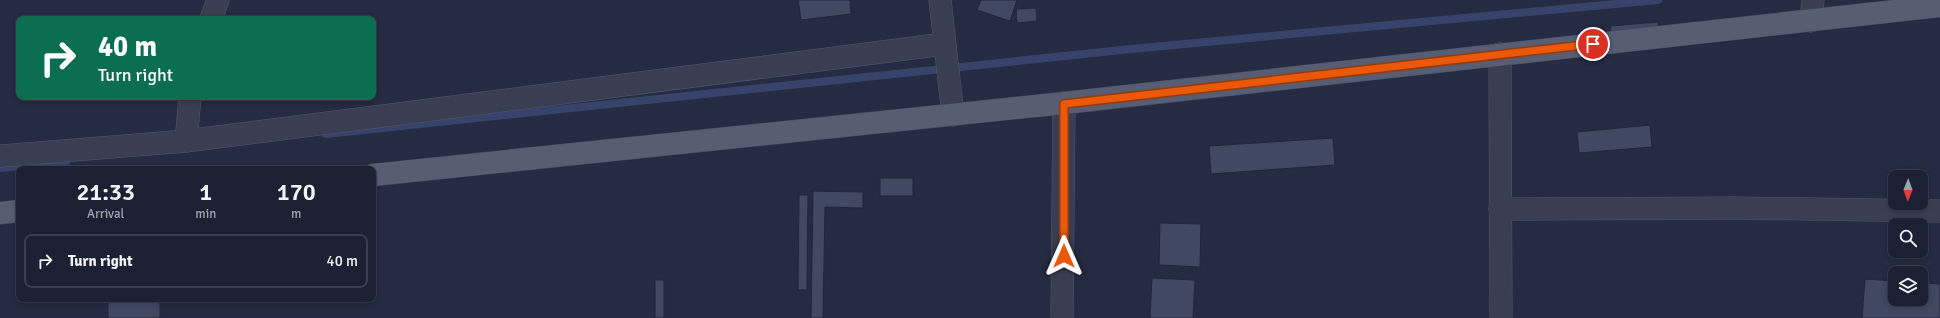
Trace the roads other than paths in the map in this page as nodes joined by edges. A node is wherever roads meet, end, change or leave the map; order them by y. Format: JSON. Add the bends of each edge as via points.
{"nodes":[{"id":1,"x":218,"y":0,"type":"edge"},
{"id":2,"x":940,"y":0,"type":"edge"},
{"id":3,"x":1940,"y":6,"type":"edge"},
{"id":4,"x":1812,"y":11,"type":"edge"},
{"id":5,"x":212,"y":16,"type":"edge"},
{"id":6,"x":944,"y":44,"type":"junction"},
{"id":7,"x":1500,"y":54,"type":"junction"},
{"id":8,"x":190,"y":100,"type":"edge"},
{"id":9,"x":1064,"y":104,"type":"junction"},
{"id":10,"x":952,"y":115,"type":"junction"},
{"id":11,"x":186,"y":141,"type":"junction"},
{"id":12,"x":0,"y":156,"type":"edge"},
{"id":13,"x":376,"y":175,"type":"edge"},
{"id":14,"x":1500,"y":209,"type":"junction"},
{"id":15,"x":16,"y":211,"type":"edge"},
{"id":16,"x":1940,"y":211,"type":"edge"},
{"id":17,"x":0,"y":213,"type":"edge"},
{"id":18,"x":1062,"y":318,"type":"edge"},
{"id":19,"x":1501,"y":318,"type":"edge"}],
"edges":[{"from":1,"to":5,"type":"street"},
{"from":2,"to":6,"type":"street"},
{"from":3,"to":4,"type":"main road"},
{"from":4,"to":7,"type":"main road"},
{"from":6,"to":10,"type":"street"},
{"from":6,"to":11,"type":"street"},
{"from":7,"to":9,"type":"main road"},
{"from":7,"to":14,"type":"street"},
{"from":8,"to":11,"type":"street"},
{"from":9,"to":10,"type":"main road"},
{"from":9,"to":18,"type":"street"},
{"from":10,"to":13,"type":"main road"},
{"from":11,"to":12,"type":"street"},
{"from":14,"to":16,"type":"street","via":[[1737,208]]},
{"from":14,"to":19,"type":"street"},
{"from":15,"to":17,"type":"main road"}]}
